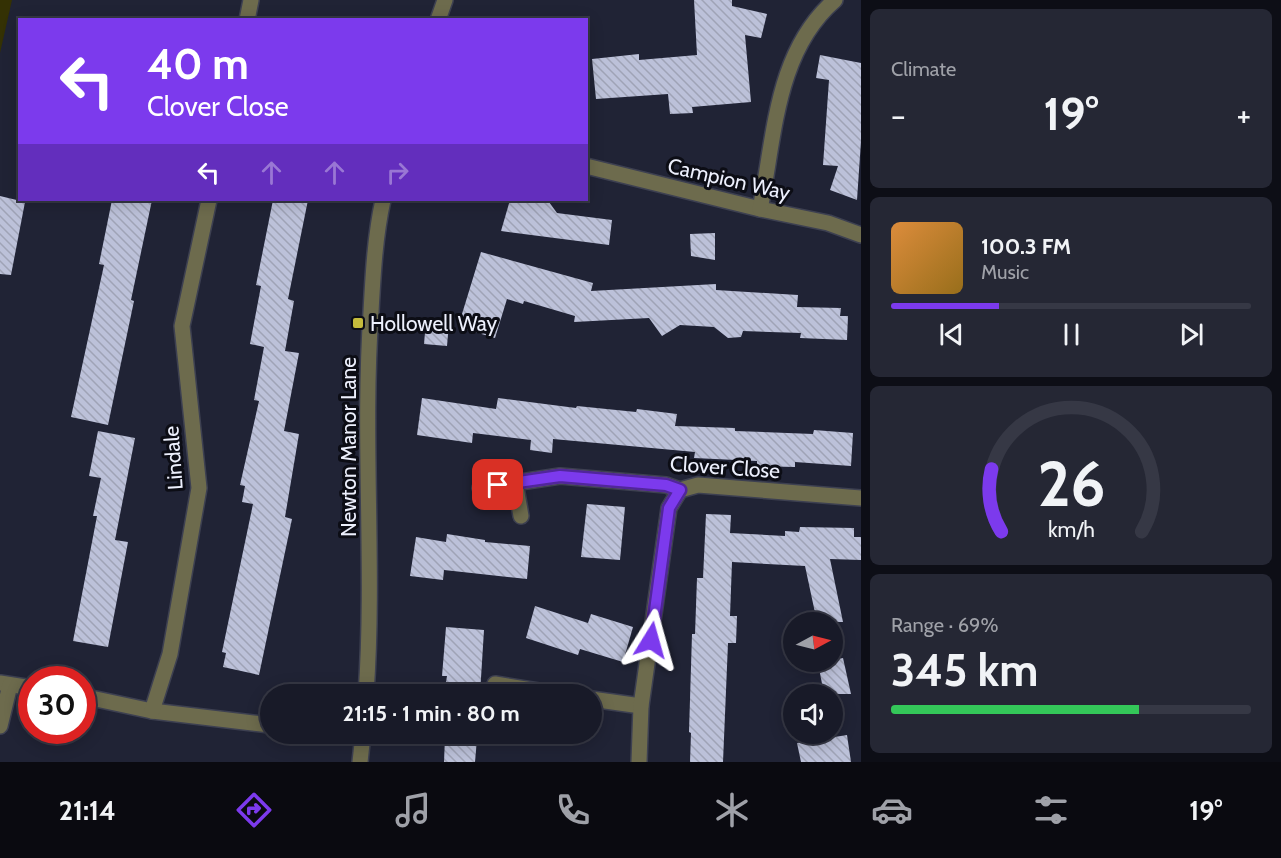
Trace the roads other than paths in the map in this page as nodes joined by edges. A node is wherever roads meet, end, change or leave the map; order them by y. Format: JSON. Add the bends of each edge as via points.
{"nodes":[{"id":1,"x":251,"y":0,"type":"edge"},
{"id":2,"x":445,"y":0,"type":"edge"},
{"id":3,"x":828,"y":2,"type":"edge"},
{"id":4,"x":247,"y":18,"type":"edge"},
{"id":5,"x":439,"y":18,"type":"edge"},
{"id":6,"x":588,"y":166,"type":"edge"},
{"id":7,"x":209,"y":201,"type":"edge"},
{"id":8,"x":383,"y":201,"type":"edge"},
{"id":9,"x":760,"y":209,"type":"junction"},
{"id":10,"x":861,"y":235,"type":"edge"},
{"id":11,"x":515,"y":482,"type":"junction"},
{"id":12,"x":480,"y":488,"type":"dead end"},
{"id":13,"x":680,"y":490,"type":"junction"},
{"id":14,"x":861,"y":498,"type":"edge"},
{"id":15,"x":520,"y":516,"type":"dead end"},
{"id":16,"x":5,"y":684,"type":"edge"},
{"id":17,"x":366,"y":684,"type":"edge"},
{"id":18,"x":96,"y":699,"type":"edge"},
{"id":19,"x":602,"y":700,"type":"edge"},
{"id":20,"x":641,"y":705,"type":"junction"},
{"id":21,"x":152,"y":711,"type":"junction"},
{"id":22,"x":260,"y":724,"type":"edge"},
{"id":23,"x":0,"y":726,"type":"edge"},
{"id":24,"x":362,"y":744,"type":"edge"},
{"id":25,"x":360,"y":762,"type":"edge"},
{"id":26,"x":639,"y":762,"type":"edge"}],
"edges":[{"from":1,"to":4,"type":"street"},
{"from":2,"to":5,"type":"street"},
{"from":3,"to":9,"type":"street","via":[[797,48],[784,82]]},
{"from":6,"to":9,"type":"street","name":"Campion Way"},
{"from":7,"to":21,"type":"street","name":"Lindale","via":[[182,326],[198,488],[170,654]]},
{"from":8,"to":17,"type":"street","name":"Newton Manor Lane","via":[[374,263],[367,382]]},
{"from":9,"to":10,"type":"street","name":"Campion Way","via":[[828,223]]},
{"from":11,"to":12,"type":"street","name":"Clover Close"},
{"from":11,"to":13,"type":"street","name":"Clover Close","via":[[560,476],[666,485]]},
{"from":11,"to":15,"type":"street"},
{"from":13,"to":14,"type":"street","name":"Clover Close","via":[[698,485]]},
{"from":13,"to":20,"type":"street","via":[[669,508]]},
{"from":16,"to":23,"type":"street"},
{"from":18,"to":21,"type":"street"},
{"from":19,"to":20,"type":"street"},
{"from":20,"to":26,"type":"street"},
{"from":21,"to":22,"type":"street"},
{"from":24,"to":25,"type":"street"}]}
